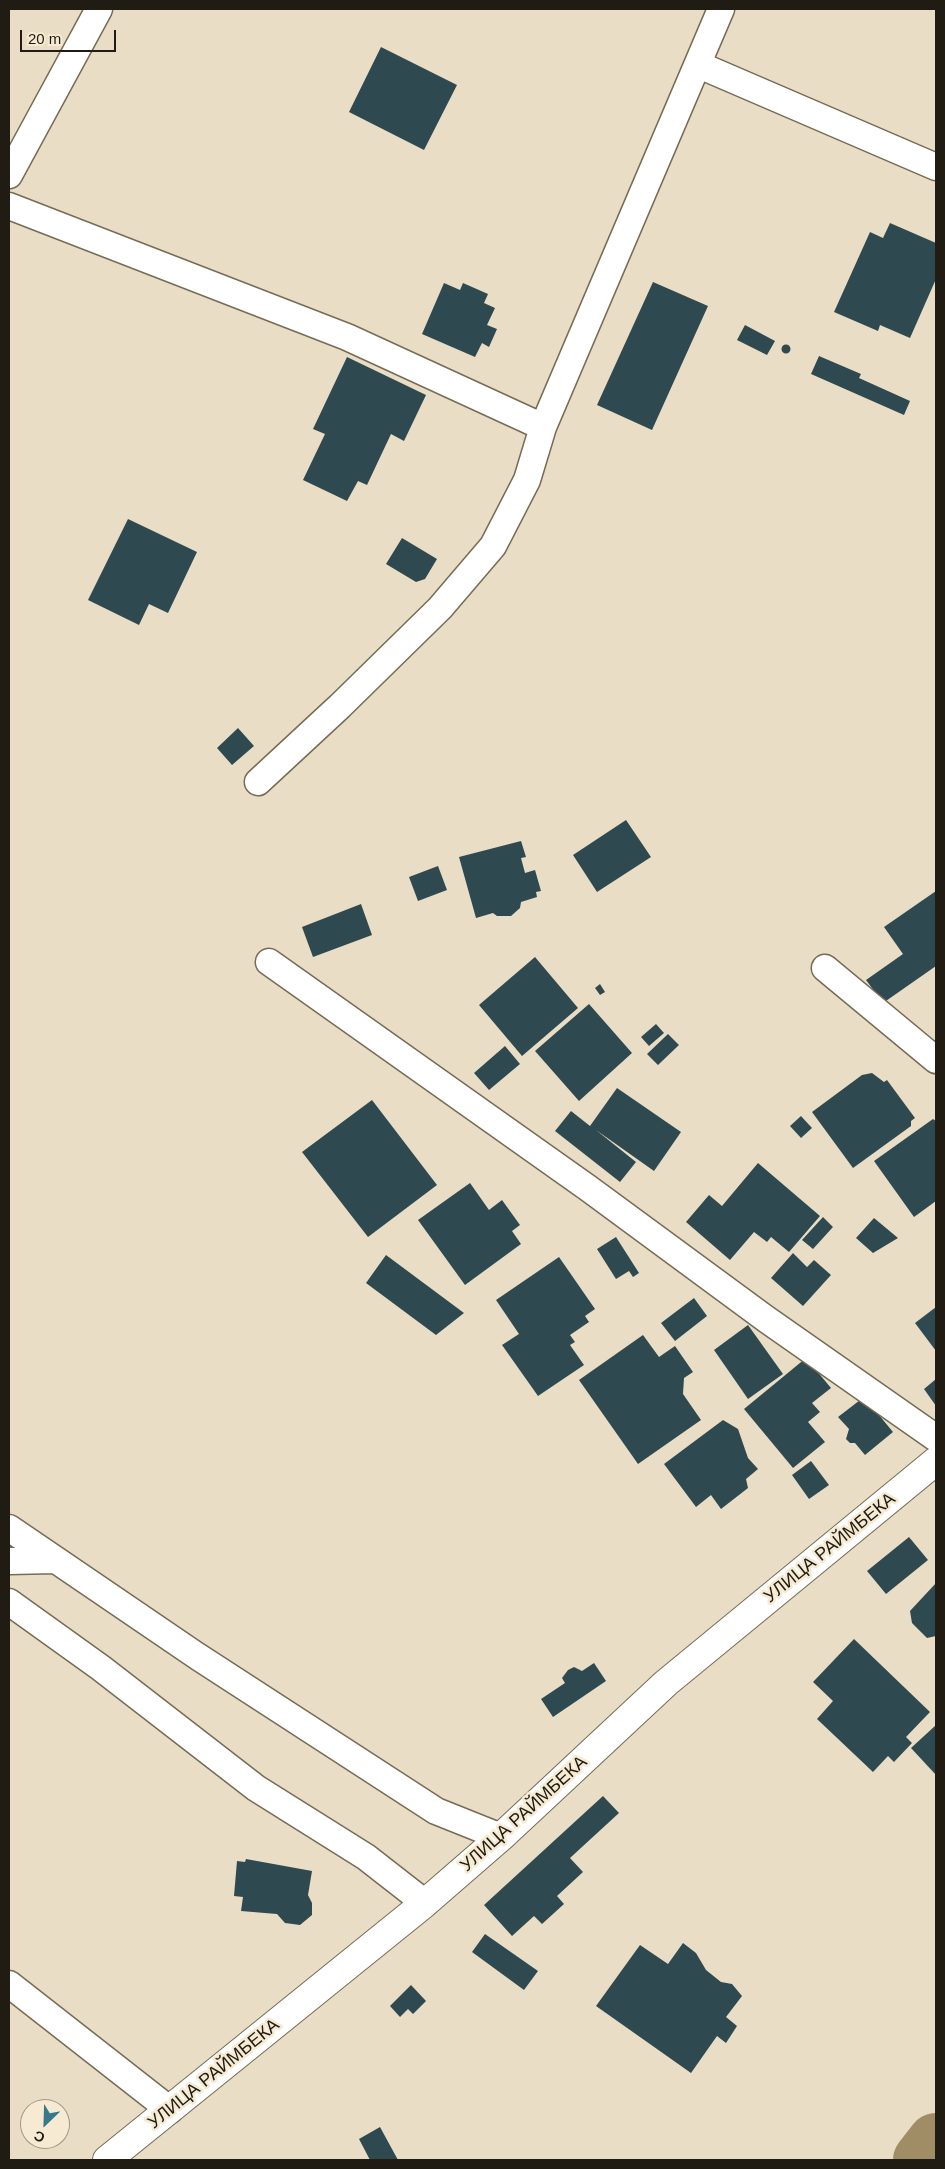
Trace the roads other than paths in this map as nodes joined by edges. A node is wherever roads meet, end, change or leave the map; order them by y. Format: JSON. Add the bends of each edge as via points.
{"nodes":[{"id":1,"x":99,"y":9,"type":"edge"},
{"id":2,"x":721,"y":9,"type":"edge"},
{"id":3,"x":699,"y":65,"type":"junction"},
{"id":4,"x":936,"y":167,"type":"edge"},
{"id":5,"x":9,"y":175,"type":"edge"},
{"id":6,"x":9,"y":206,"type":"edge"},
{"id":7,"x":543,"y":427,"type":"junction"},
{"id":8,"x":258,"y":782,"type":"dead end"},
{"id":9,"x":269,"y":962,"type":"dead end"},
{"id":10,"x":826,"y":968,"type":"dead end"},
{"id":11,"x":936,"y":1060,"type":"edge"},
{"id":12,"x":936,"y":1438,"type":"edge"},
{"id":13,"x":936,"y":1461,"type":"edge"},
{"id":14,"x":9,"y":1528,"type":"edge"},
{"id":15,"x":55,"y":1560,"type":"junction"},
{"id":16,"x":9,"y":1561,"type":"edge"},
{"id":17,"x":9,"y":1602,"type":"edge"},
{"id":18,"x":501,"y":1837,"type":"junction"},
{"id":19,"x":425,"y":1903,"type":"junction"},
{"id":20,"x":9,"y":1984,"type":"edge"},
{"id":21,"x":170,"y":2110,"type":"junction"},
{"id":22,"x":107,"y":2160,"type":"edge"}],
"edges":[{"from":1,"to":5,"type":"street"},
{"from":2,"to":3,"type":"street"},
{"from":3,"to":4,"type":"street"},
{"from":3,"to":7,"type":"street"},
{"from":6,"to":7,"type":"street","via":[[347,337]]},
{"from":7,"to":8,"type":"street","via":[[527,480],[493,546],[440,608]]},
{"from":9,"to":12,"type":"street"},
{"from":10,"to":11,"type":"street"},
{"from":13,"to":18,"type":"street","name":"УЛИЦА РАЙМБЕКА","via":[[666,1683]]},
{"from":14,"to":15,"type":"street"},
{"from":15,"to":16,"type":"street"},
{"from":15,"to":18,"type":"street","via":[[436,1811]]},
{"from":17,"to":19,"type":"street","via":[[102,1668],[256,1788],[366,1857]]},
{"from":18,"to":19,"type":"street","name":"УЛИЦА РАЙМБЕКА"},
{"from":19,"to":21,"type":"street","name":"УЛИЦА РАЙМБЕКА"},
{"from":20,"to":21,"type":"street"},
{"from":21,"to":22,"type":"street","name":"УЛИЦА РАЙМБЕКА"}]}
